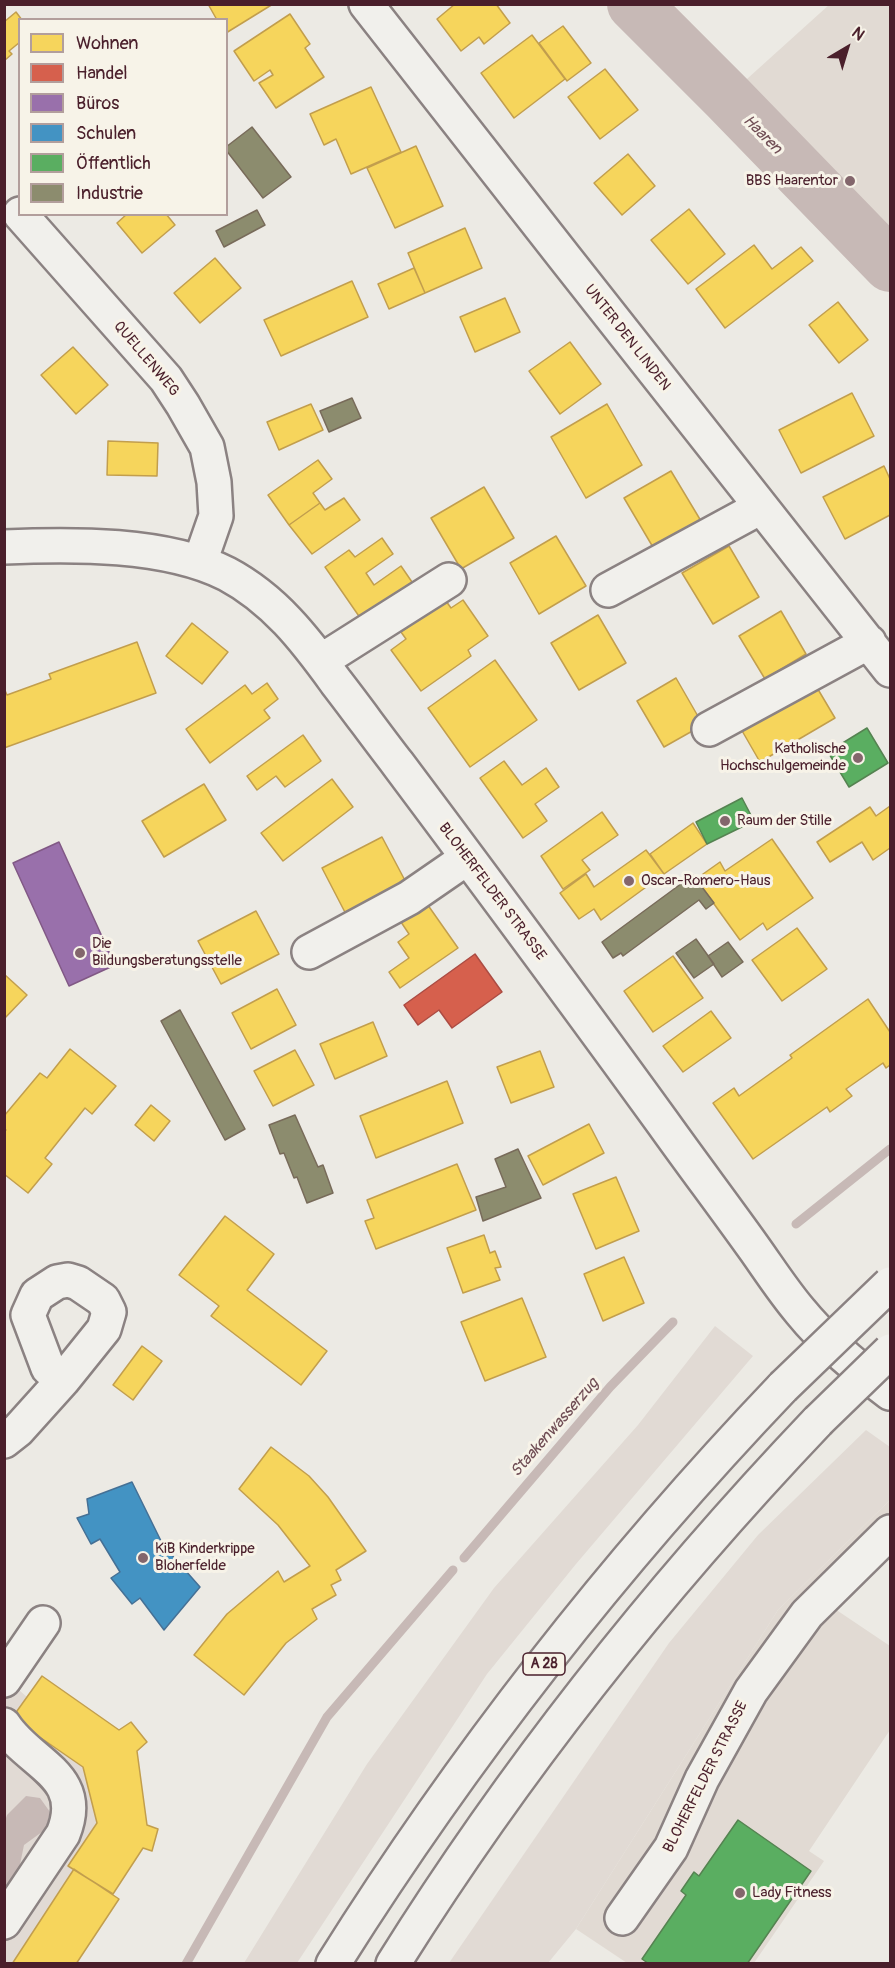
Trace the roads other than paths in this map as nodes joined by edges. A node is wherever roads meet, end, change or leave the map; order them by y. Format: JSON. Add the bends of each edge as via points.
{"nodes":[{"id":1,"x":366,"y":4,"type":"edge"},
{"id":2,"x":4,"y":197,"type":"edge"},
{"id":3,"x":18,"y":212,"type":"edge"},
{"id":4,"x":22,"y":216,"type":"edge"},
{"id":5,"x":761,"y":507,"type":"junction"},
{"id":6,"x":4,"y":548,"type":"edge"},
{"id":7,"x":200,"y":562,"type":"junction"},
{"id":8,"x":449,"y":580,"type":"dead end"},
{"id":9,"x":608,"y":590,"type":"dead end"},
{"id":10,"x":869,"y":642,"type":"junction"},
{"id":11,"x":321,"y":661,"type":"junction"},
{"id":12,"x":891,"y":670,"type":"edge"},
{"id":13,"x":709,"y":729,"type":"dead end"},
{"id":14,"x":467,"y":858,"type":"junction"},
{"id":15,"x":309,"y":952,"type":"dead end"},
{"id":16,"x":891,"y":1284,"type":"edge"},
{"id":17,"x":891,"y":1351,"type":"edge"},
{"id":18,"x":63,"y":1380,"type":"dead end"},
{"id":19,"x":891,"y":1393,"type":"edge"},
{"id":20,"x":4,"y":1441,"type":"edge"},
{"id":21,"x":891,"y":1532,"type":"edge"},
{"id":22,"x":43,"y":1623,"type":"dead end"},
{"id":23,"x":4,"y":1680,"type":"edge"},
{"id":24,"x":4,"y":1725,"type":"edge"},
{"id":25,"x":622,"y":1918,"type":"dead end"},
{"id":26,"x":4,"y":1922,"type":"edge"},
{"id":27,"x":333,"y":1964,"type":"edge"},
{"id":28,"x":393,"y":1964,"type":"edge"}],
"edges":[{"from":1,"to":5,"type":"main road","name":"UNTER DEN LINDEN"},
{"from":2,"to":3,"type":"main road","name":"QUELLENWEG"},
{"from":4,"to":7,"type":"main road","name":"QUELLENWEG","via":[[166,379],[207,447],[216,516]]},
{"from":5,"to":9,"type":"main road"},
{"from":5,"to":10,"type":"main road","name":"UNTER DEN LINDEN"},
{"from":6,"to":7,"type":"main road","name":"BLOHERFELDER STRASSE","via":[[152,551]]},
{"from":7,"to":11,"type":"main road","name":"BLOHERFELDER STRASSE","via":[[254,591],[282,613]]},
{"from":8,"to":11,"type":"main road"},
{"from":10,"to":12,"type":"main road","name":"UNTER DEN LINDEN"},
{"from":10,"to":13,"type":"main road"},
{"from":11,"to":14,"type":"main road","name":"BLOHERFELDER STRASSE"},
{"from":14,"to":15,"type":"main road","via":[[409,898]]},
{"from":14,"to":19,"type":"main road","name":"BLOHERFELDER STRASSE","via":[[800,1312],[852,1365]]},
{"from":16,"to":27,"type":"main road","number":"A 28","bridge":true,"via":[[783,1387],[670,1511],[496,1725]]},
{"from":17,"to":28,"type":"main road","bridge":true,"via":[[753,1489],[665,1591],[565,1716],[463,1857]]},
{"from":18,"to":20,"type":"main road"},
{"from":21,"to":25,"type":"main road","name":"BLOHERFELDER STRASSE","via":[[807,1614],[752,1691],[712,1760],[671,1848]]},
{"from":22,"to":23,"type":"main road"},
{"from":24,"to":26,"type":"main road","via":[[62,1783],[69,1799],[70,1818]]}]}
